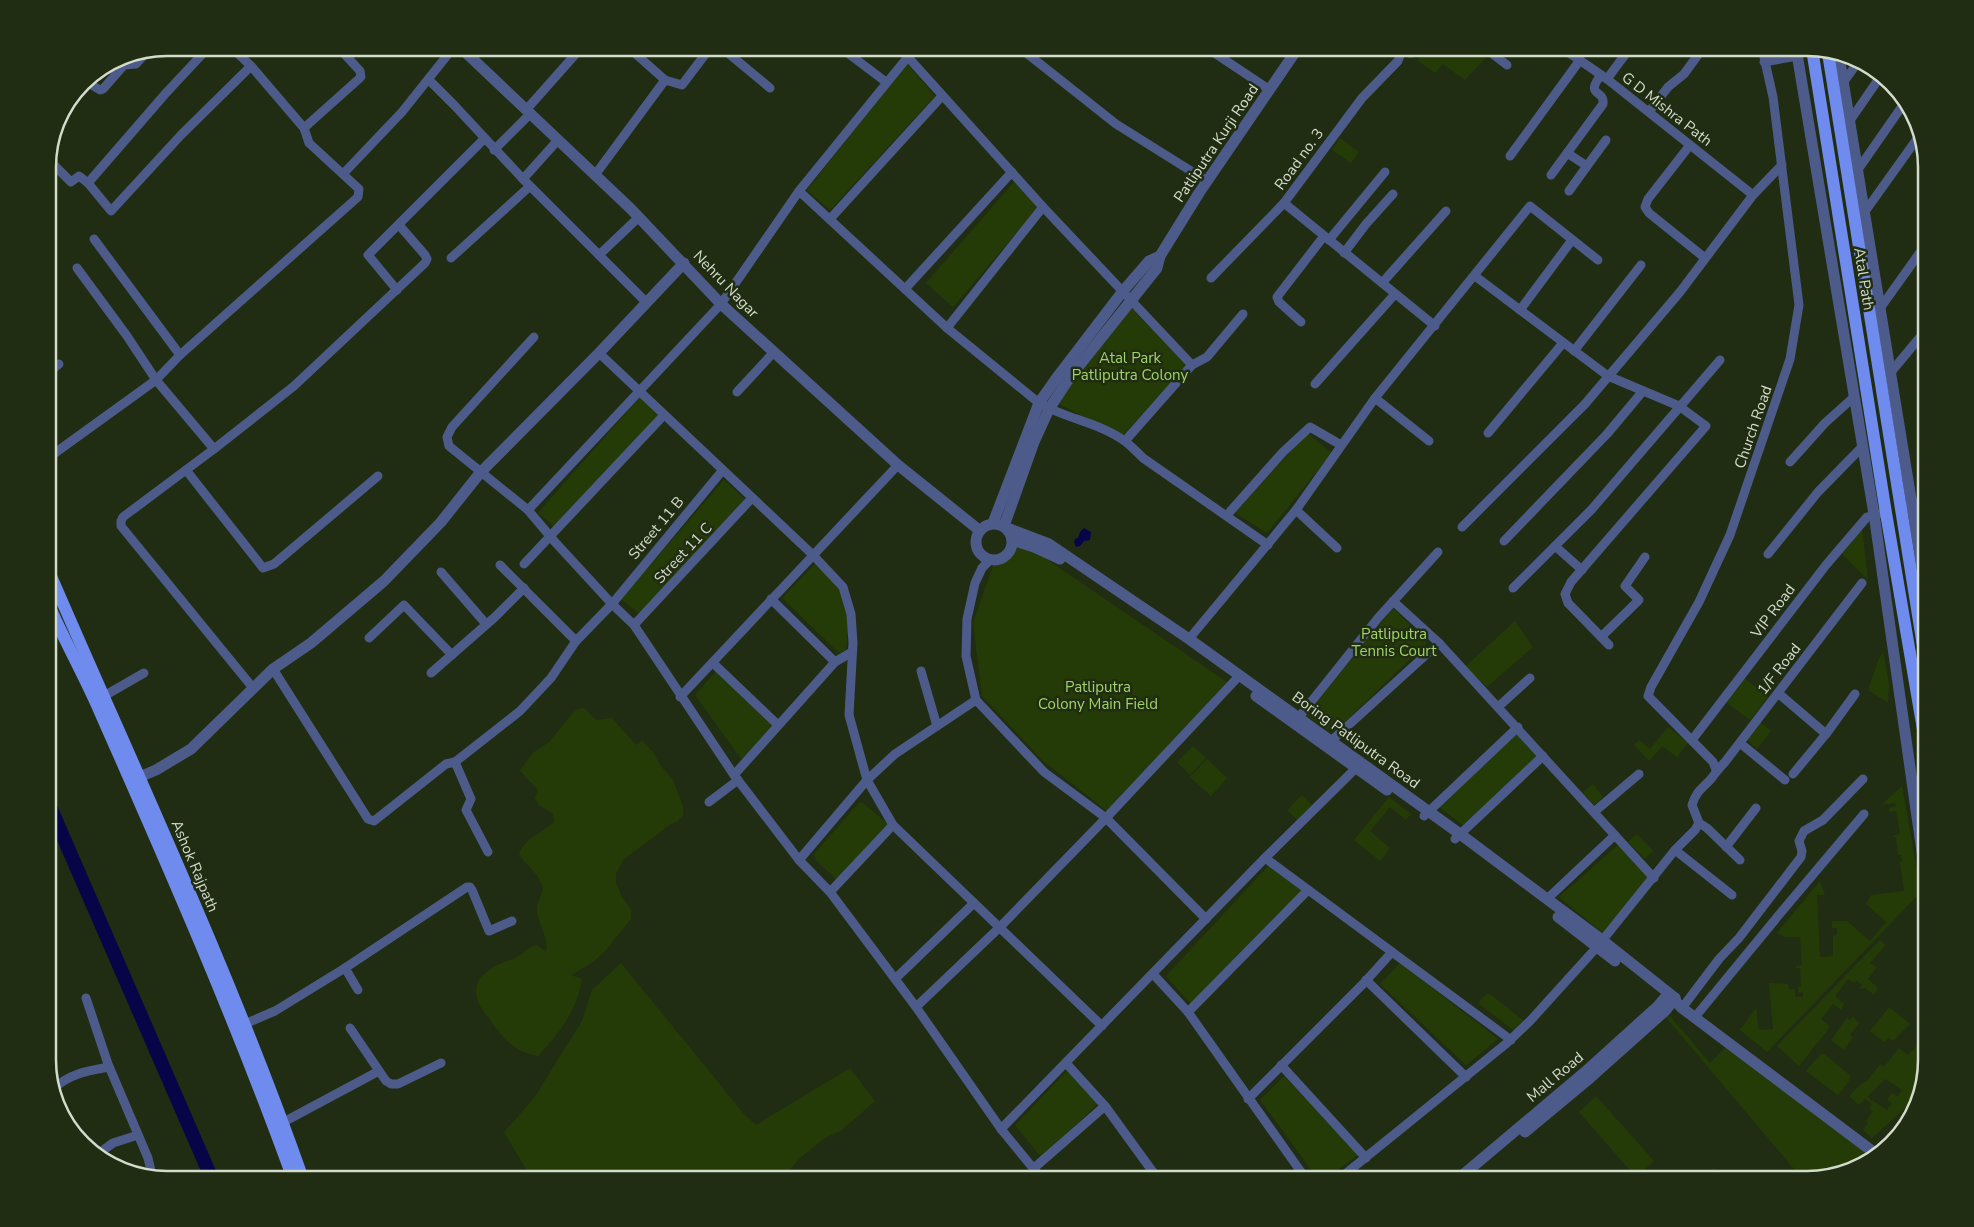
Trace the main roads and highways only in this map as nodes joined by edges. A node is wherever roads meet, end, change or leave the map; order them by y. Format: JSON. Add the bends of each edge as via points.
{"nodes":[{"id":1,"x":1813,"y":56,"type":"edge"},
{"id":2,"x":1829,"y":59,"type":"edge"},
{"id":3,"x":56,"y":587,"type":"edge"},
{"id":4,"x":1918,"y":602,"type":"edge"},
{"id":5,"x":56,"y":620,"type":"edge"},
{"id":6,"x":1918,"y":706,"type":"edge"},
{"id":7,"x":135,"y":779,"type":"junction"},
{"id":8,"x":278,"y":1124,"type":"junction"},
{"id":9,"x":291,"y":1171,"type":"edge"},
{"id":10,"x":299,"y":1171,"type":"edge"}],
"edges":[{"from":1,"to":6,"type":"main road","name":"Atal Path","via":[[1880,514]]},
{"from":2,"to":4,"type":"main road","name":"Atal Path","via":[[1906,508]]},
{"from":3,"to":7,"type":"main road","name":"Ashok Rajpath","via":[[104,696]]},
{"from":5,"to":7,"type":"main road","name":"Ashok Rajpath"},
{"from":7,"to":8,"type":"main road","name":"Ashok Rajpath"},
{"from":8,"to":9,"type":"main road","name":"Ashok Rajpath"},
{"from":8,"to":10,"type":"main road","name":"Ashok Rajpath"}]}
